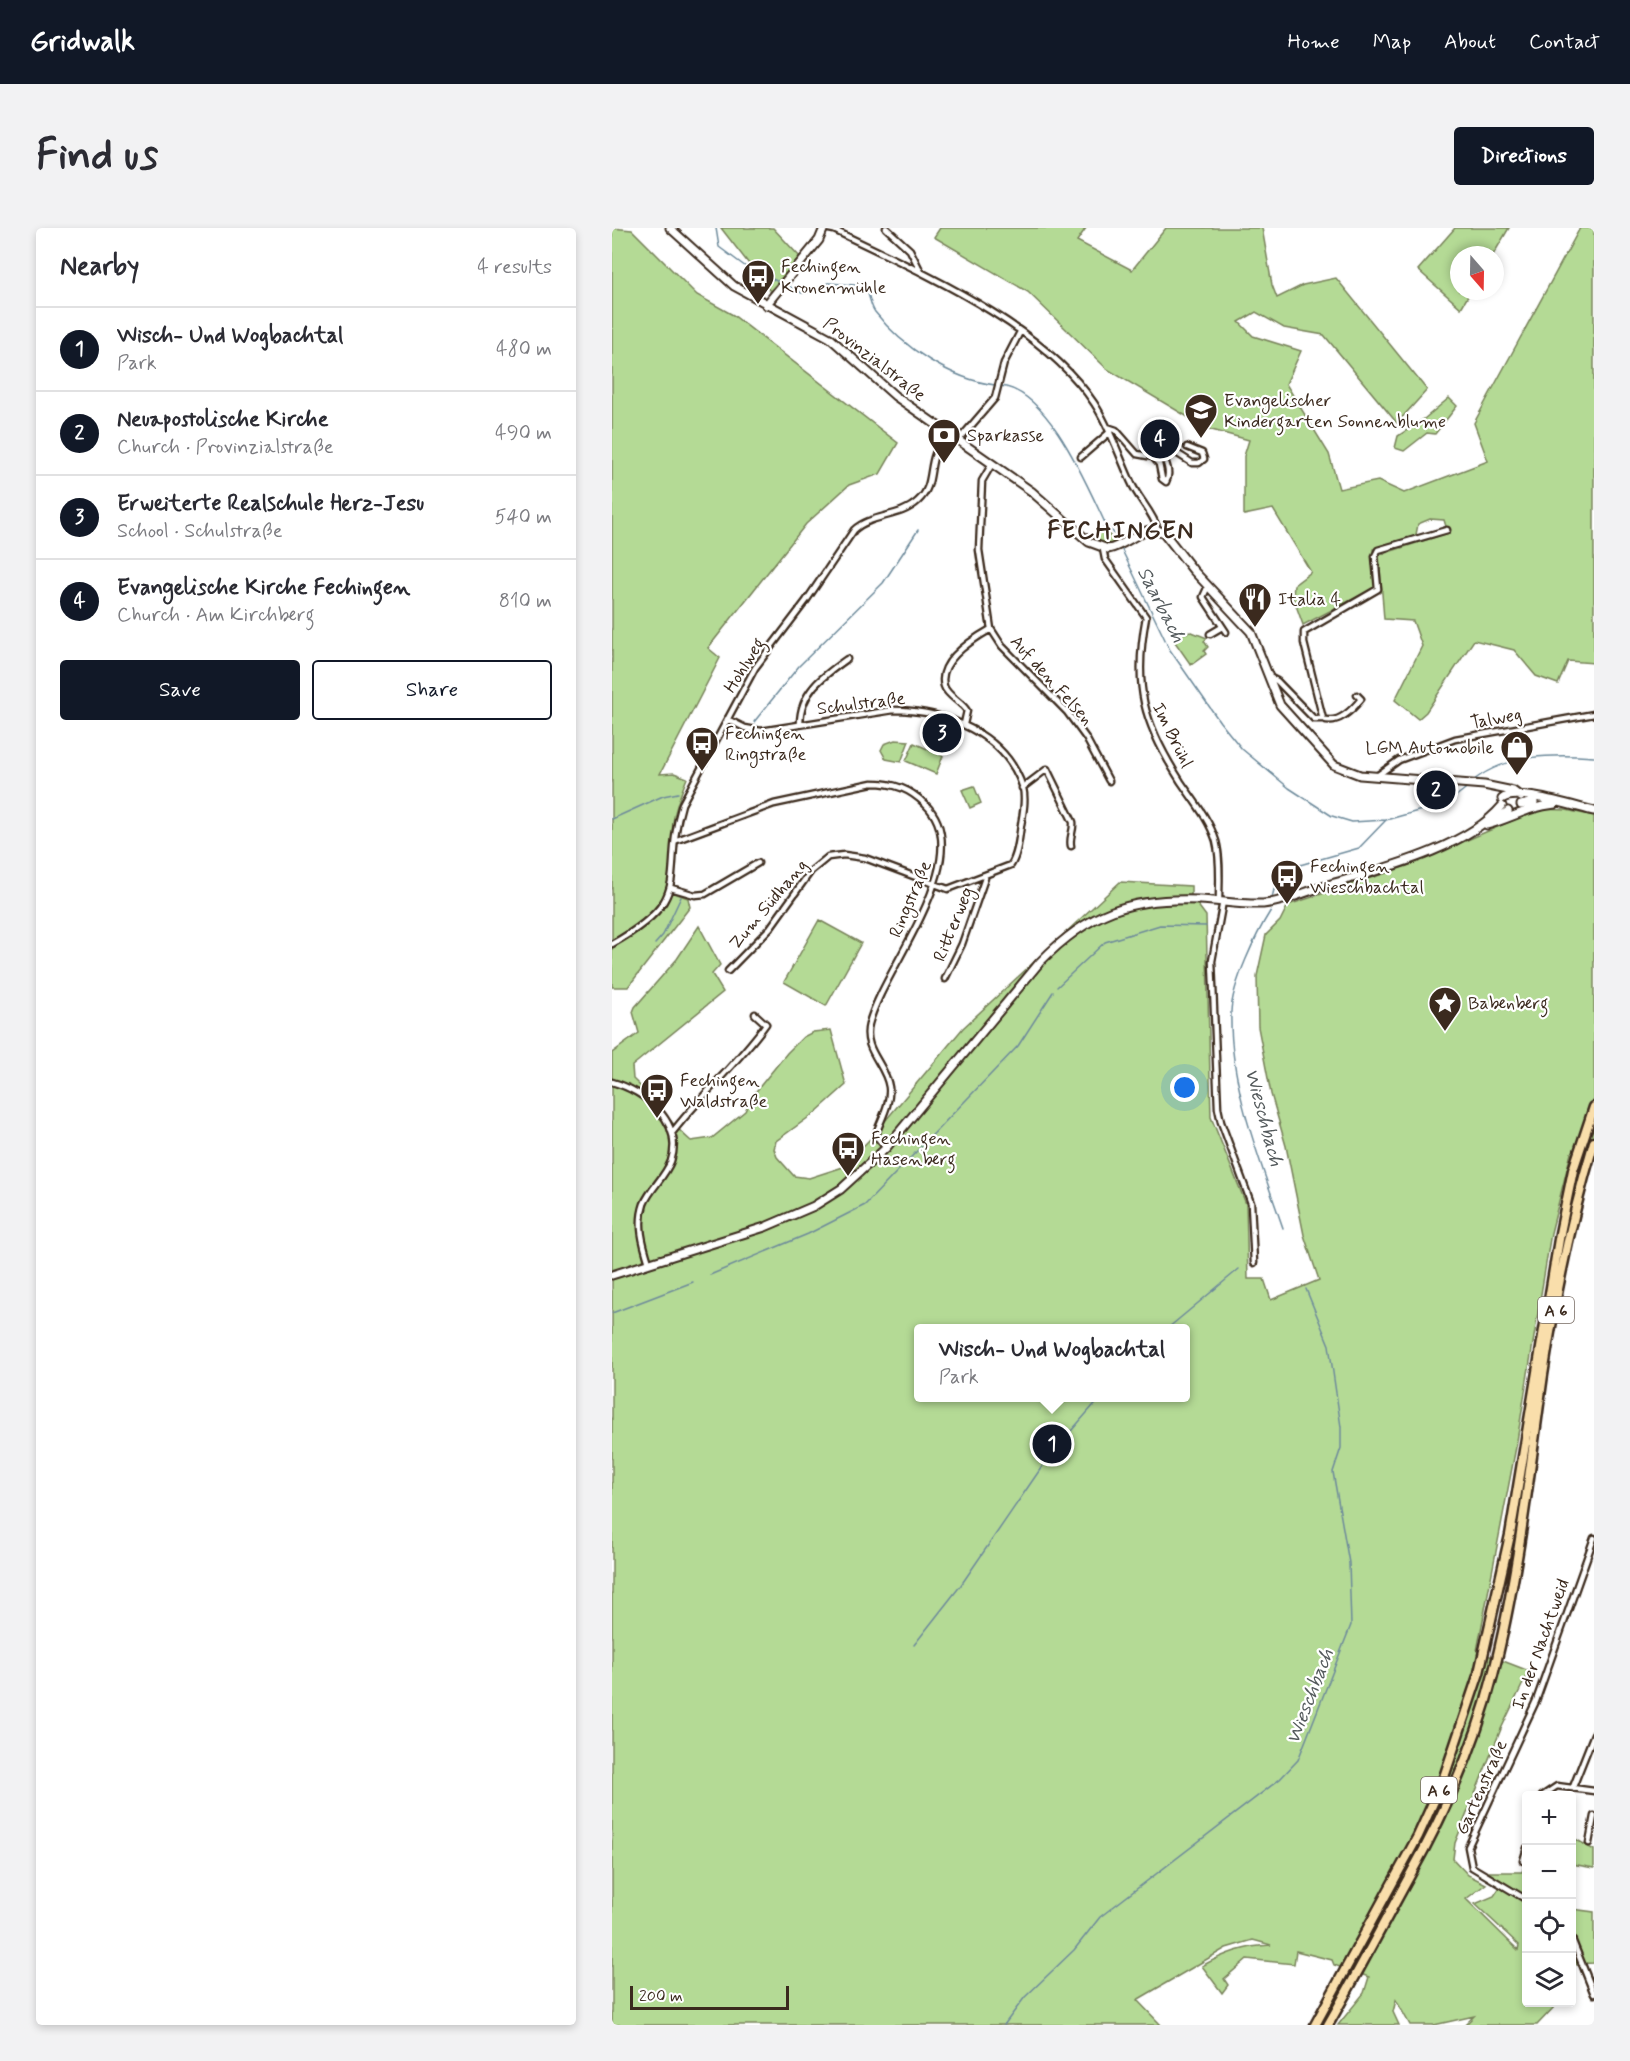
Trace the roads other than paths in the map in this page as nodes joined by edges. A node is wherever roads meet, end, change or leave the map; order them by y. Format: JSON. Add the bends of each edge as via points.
{"nodes":[{"id":1,"x":670,"y":228,"type":"edge"},
{"id":2,"x":824,"y":228,"type":"edge"},
{"id":3,"x":886,"y":228,"type":"edge"},
{"id":4,"x":921,"y":272,"type":"junction"},
{"id":5,"x":766,"y":305,"type":"junction"},
{"id":6,"x":1020,"y":332,"type":"junction"},
{"id":7,"x":1109,"y":430,"type":"junction"},
{"id":8,"x":947,"y":433,"type":"junction"},
{"id":9,"x":958,"y":441,"type":"junction"},
{"id":10,"x":1187,"y":447,"type":"dead end"},
{"id":11,"x":1081,"y":457,"type":"dead end"},
{"id":12,"x":992,"y":464,"type":"junction"},
{"id":13,"x":1158,"y":530,"type":"junction"},
{"id":14,"x":1447,"y":530,"type":"dead end"},
{"id":15,"x":1103,"y":549,"type":"junction"},
{"id":16,"x":1208,"y":586,"type":"junction"},
{"id":17,"x":1222,"y":627,"type":"junction"},
{"id":18,"x":992,"y":629,"type":"junction"},
{"id":19,"x":1226,"y":632,"type":"dead end"},
{"id":20,"x":1210,"y":634,"type":"dead end"},
{"id":21,"x":847,"y":659,"type":"dead end"},
{"id":22,"x":1269,"y":677,"type":"junction"},
{"id":23,"x":1357,"y":695,"type":"dead end"},
{"id":24,"x":1594,"y":714,"type":"edge"},
{"id":25,"x":727,"y":719,"type":"junction"},
{"id":26,"x":1323,"y":719,"type":"junction"},
{"id":27,"x":800,"y":724,"type":"junction"},
{"id":28,"x":964,"y":724,"type":"junction"},
{"id":29,"x":1055,"y":764,"type":"dead end"},
{"id":30,"x":1047,"y":769,"type":"junction"},
{"id":31,"x":1375,"y":776,"type":"junction"},
{"id":32,"x":1109,"y":781,"type":"dead end"},
{"id":33,"x":1483,"y":785,"type":"junction"},
{"id":34,"x":1023,"y":788,"type":"junction"},
{"id":35,"x":1521,"y":801,"type":"junction"},
{"id":36,"x":1555,"y":804,"type":"junction"},
{"id":37,"x":1567,"y":804,"type":"junction"},
{"id":38,"x":1504,"y":806,"type":"junction"},
{"id":39,"x":1594,"y":811,"type":"edge"},
{"id":40,"x":1486,"y":825,"type":"junction"},
{"id":41,"x":1465,"y":834,"type":"junction"},
{"id":42,"x":677,"y":840,"type":"junction"},
{"id":43,"x":1071,"y":846,"type":"dead end"},
{"id":44,"x":758,"y":863,"type":"dead end"},
{"id":45,"x":985,"y":878,"type":"junction"},
{"id":46,"x":934,"y":886,"type":"junction"},
{"id":47,"x":671,"y":888,"type":"junction"},
{"id":48,"x":1221,"y":901,"type":"junction"},
{"id":49,"x":612,"y":944,"type":"edge"},
{"id":50,"x":728,"y":971,"type":"dead end"},
{"id":51,"x":945,"y":980,"type":"dead end"},
{"id":52,"x":755,"y":1014,"type":"dead end"},
{"id":53,"x":612,"y":1082,"type":"edge"},
{"id":54,"x":1594,"y":1107,"type":"edge"},
{"id":55,"x":672,"y":1133,"type":"junction"},
{"id":56,"x":1594,"y":1142,"type":"edge"},
{"id":57,"x":886,"y":1148,"type":"junction"},
{"id":58,"x":649,"y":1263,"type":"junction"},
{"id":59,"x":1254,"y":1263,"type":"dead end"},
{"id":60,"x":612,"y":1275,"type":"edge"},
{"id":61,"x":1594,"y":1538,"type":"edge"},
{"id":62,"x":1523,"y":1726,"type":"joint"},
{"id":63,"x":1594,"y":1734,"type":"edge"},
{"id":64,"x":1573,"y":1787,"type":"junction"},
{"id":65,"x":1548,"y":1791,"type":"edge"},
{"id":66,"x":1594,"y":1791,"type":"edge"},
{"id":67,"x":1594,"y":1816,"type":"edge"},
{"id":68,"x":1589,"y":1844,"type":"dead end"},
{"id":69,"x":1525,"y":1899,"type":"edge"},
{"id":70,"x":1576,"y":1949,"type":"edge"},
{"id":71,"x":1584,"y":1951,"type":"dead end"},
{"id":72,"x":1578,"y":1954,"type":"junction"},
{"id":73,"x":1594,"y":1994,"type":"edge"},
{"id":74,"x":1315,"y":2025,"type":"edge"},
{"id":75,"x":1328,"y":2025,"type":"edge"}],
"edges":[{"from":1,"to":5,"type":"main road","name":"Provinzialstraße","via":[[734,286]]},
{"from":2,"to":4,"type":"street"},
{"from":2,"to":5,"type":"main road","via":[[819,240]]},
{"from":3,"to":4,"type":"street","via":[[910,250]]},
{"from":4,"to":6,"type":"street"},
{"from":5,"to":8,"type":"main road","name":"Provinzialstraße","via":[[830,338],[883,386]]},
{"from":6,"to":7,"type":"street","via":[[1070,373]]},
{"from":6,"to":9,"type":"street","via":[[1004,363],[990,406]]},
{"from":7,"to":10,"type":"street","via":[[1116,430],[1137,454],[1153,457],[1166,482],[1167,462],[1160,447],[1164,445],[1192,463],[1199,463],[1202,453]]},
{"from":7,"to":11,"type":"street"},
{"from":7,"to":13,"type":"street","via":[[1132,484]]},
{"from":8,"to":9,"type":"main road","name":"Provinzialstraße"},
{"from":8,"to":25,"type":"street","name":"Hohlweg","via":[[919,500],[854,530],[806,602],[767,650]]},
{"from":9,"to":12,"type":"main road","name":"Provinzialstraße"},
{"from":12,"to":15,"type":"main road","name":"Provinzialstraße"},
{"from":12,"to":18,"type":"street","via":[[982,481],[979,550]]},
{"from":13,"to":15,"type":"main road"},
{"from":13,"to":16,"type":"main road"},
{"from":14,"to":26,"type":"street","via":[[1378,550],[1378,590],[1304,632]]},
{"from":15,"to":48,"type":"street","name":"Im Brühl","via":[[1146,617],[1140,668],[1142,700],[1164,756],[1213,832]]},
{"from":16,"to":17,"type":"street","via":[[1203,597]]},
{"from":16,"to":22,"type":"main road","via":[[1251,632]]},
{"from":17,"to":19,"type":"street"},
{"from":17,"to":20,"type":"street"},
{"from":18,"to":28,"type":"street","via":[[960,649],[944,679],[946,689],[967,711]]},
{"from":18,"to":32,"type":"street","name":"Auf den Felsen","via":[[1002,646],[1078,726]]},
{"from":21,"to":27,"type":"street","via":[[806,696]]},
{"from":22,"to":26,"type":"street","via":[[1314,719]]},
{"from":22,"to":31,"type":"main road","via":[[1284,712],[1328,760],[1345,771]]},
{"from":23,"to":26,"type":"street","via":[[1361,699],[1343,716]]},
{"from":24,"to":31,"type":"street","name":"Talweg","via":[[1455,739],[1392,763],[1386,772]]},
{"from":25,"to":27,"type":"street","name":"Schulstraße","via":[[761,731]]},
{"from":25,"to":42,"type":"street","name":"Hohlweg","via":[[682,804]]},
{"from":27,"to":28,"type":"street","name":"Schulstraße","via":[[893,710],[928,712]]},
{"from":28,"to":34,"type":"street","name":"Schulstraße","via":[[1006,758]]},
{"from":29,"to":30,"type":"street"},
{"from":30,"to":34,"type":"street"},
{"from":30,"to":43,"type":"street","via":[[1073,822]]},
{"from":31,"to":33,"type":"main road"},
{"from":33,"to":35,"type":"main road","via":[[1513,791]]},
{"from":33,"to":38,"type":"main road"},
{"from":34,"to":45,"type":"street","via":[[1014,860],[1011,866]]},
{"from":35,"to":36,"type":"main road"},
{"from":35,"to":37,"type":"main road","via":[[1540,798]]},
{"from":35,"to":38,"type":"main road","via":[[1515,811]]},
{"from":35,"to":38,"type":"main road","via":[[1507,795]]},
{"from":36,"to":37,"type":"main road"},
{"from":36,"to":40,"type":"main road","via":[[1533,806]]},
{"from":37,"to":39,"type":"main road"},
{"from":38,"to":40,"type":"main road"},
{"from":38,"to":41,"type":"main road"},
{"from":40,"to":41,"type":"main road"},
{"from":41,"to":48,"type":"main road","via":[[1412,859],[1288,899],[1258,904]]},
{"from":42,"to":46,"type":"street","name":"Ringstraße","via":[[774,804],[888,783],[918,796],[934,814],[942,835],[942,860]]},
{"from":42,"to":47,"type":"street","name":"Hohlweg"},
{"from":44,"to":47,"type":"street","via":[[705,894]]},
{"from":45,"to":46,"type":"street","via":[[948,889]]},
{"from":45,"to":51,"type":"street","name":"Ritterweg"},
{"from":46,"to":50,"type":"street","name":"Zum Südhang","via":[[865,858],[828,857],[770,928]]},
{"from":46,"to":57,"type":"street","name":"Ringstraße","via":[[874,1009],[867,1034],[870,1050],[889,1087],[877,1131]]},
{"from":47,"to":49,"type":"street","name":"Hohlweg","via":[[655,915]]},
{"from":48,"to":57,"type":"main road","via":[[1143,902],[1104,912],[1076,929],[1040,962]]},
{"from":48,"to":59,"type":"street","name":"Im Brühl","via":[[1212,961],[1218,1108],[1251,1203]]},
{"from":52,"to":55,"type":"street","via":[[766,1024],[750,1047]]},
{"from":53,"to":55,"type":"street","via":[[646,1097]]},
{"from":54,"to":74,"type":"highway","number":"A 6","via":[[1560,1233],[1506,1551],[1482,1664],[1442,1782],[1418,1836]]},
{"from":55,"to":58,"type":"street","via":[[670,1161],[642,1215],[642,1238]]},
{"from":56,"to":75,"type":"highway","number":"A 6","via":[[1569,1236],[1493,1677],[1455,1790],[1430,1843]]},
{"from":57,"to":58,"type":"main road","via":[[841,1189],[792,1217]]},
{"from":58,"to":60,"type":"main road"},
{"from":61,"to":62,"type":"street","name":"In der Nachtweid","via":[[1545,1678]]},
{"from":62,"to":69,"type":"street","name":"Gartenstraße","via":[[1472,1836],[1468,1854],[1472,1867]]},
{"from":63,"to":64,"type":"street"},
{"from":64,"to":65,"type":"street","via":[[1552,1787]]},
{"from":64,"to":66,"type":"street"},
{"from":67,"to":68,"type":"street"},
{"from":70,"to":72,"type":"street"},
{"from":71,"to":72,"type":"street"},
{"from":72,"to":73,"type":"street"}]}
